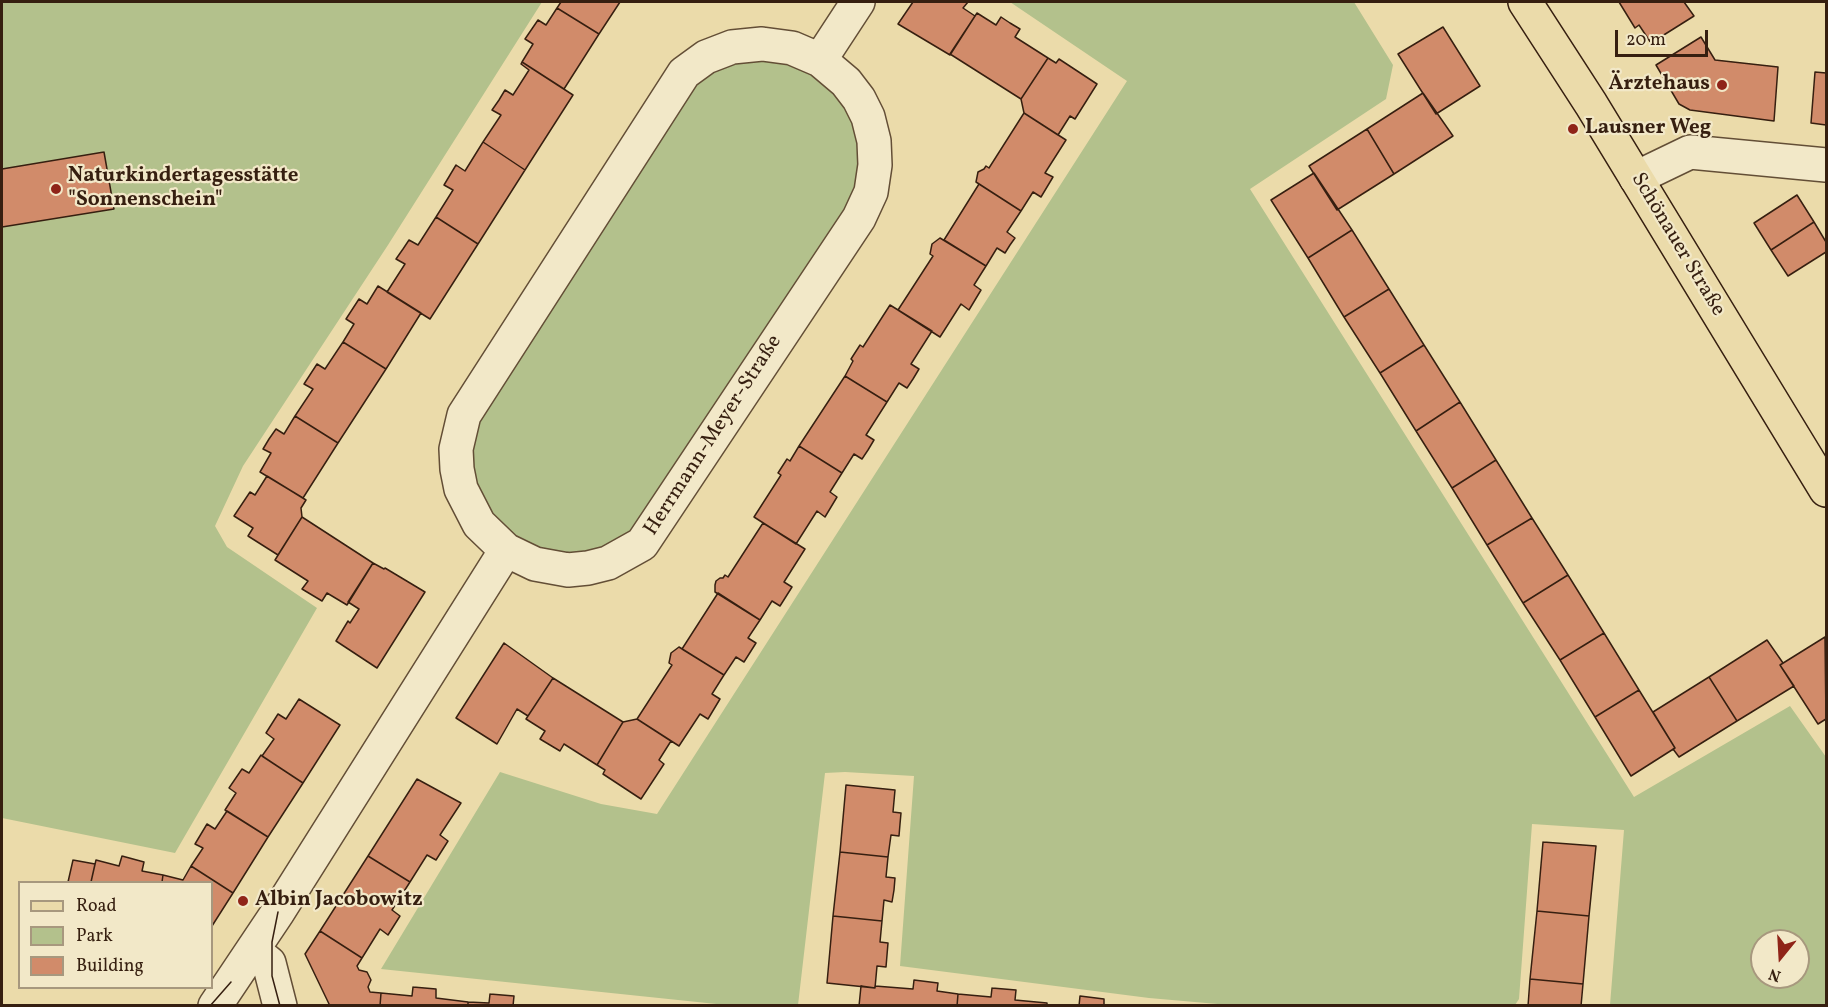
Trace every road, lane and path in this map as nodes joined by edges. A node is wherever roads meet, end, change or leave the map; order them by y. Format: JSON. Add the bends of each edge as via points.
{"nodes":[{"id":1,"x":858,"y":2,"type":"edge"},
{"id":2,"x":1525,"y":2,"type":"edge"},
{"id":3,"x":820,"y":60,"type":"junction"},
{"id":4,"x":1827,"y":165,"type":"edge"},
{"id":5,"x":1636,"y":178,"type":"junction"},
{"id":6,"x":1827,"y":490,"type":"edge"},
{"id":7,"x":506,"y":550,"type":"junction"},
{"id":8,"x":253,"y":950,"type":"junction"},
{"id":9,"x":223,"y":994,"type":"edge"},
{"id":10,"x":280,"y":1005,"type":"edge"}],
"edges":[{"from":1,"to":3,"type":"street"},
{"from":2,"to":5,"type":"main road","name":"Schönauer Straße"},
{"from":3,"to":7,"type":"street","name":"Herrmann-Meyer-Straße","via":[[792,48],[762,44],[732,47],[706,57],[684,73],[483,385],[464,415],[456,449],[457,469],[461,489],[479,524]]},
{"from":3,"to":7,"type":"street","name":"Herrmann-Meyer-Straße","via":[[846,82],[858,99],[874,141],[871,192],[859,218],[642,544],[608,563],[568,570],[536,564]]},
{"from":4,"to":5,"type":"street","via":[[1690,152]]},
{"from":5,"to":6,"type":"main road","name":"Schönauer Straße"},
{"from":7,"to":8,"type":"street"},
{"from":8,"to":9,"type":"street"},
{"from":8,"to":10,"type":"street","via":[[269,963]]}]}
